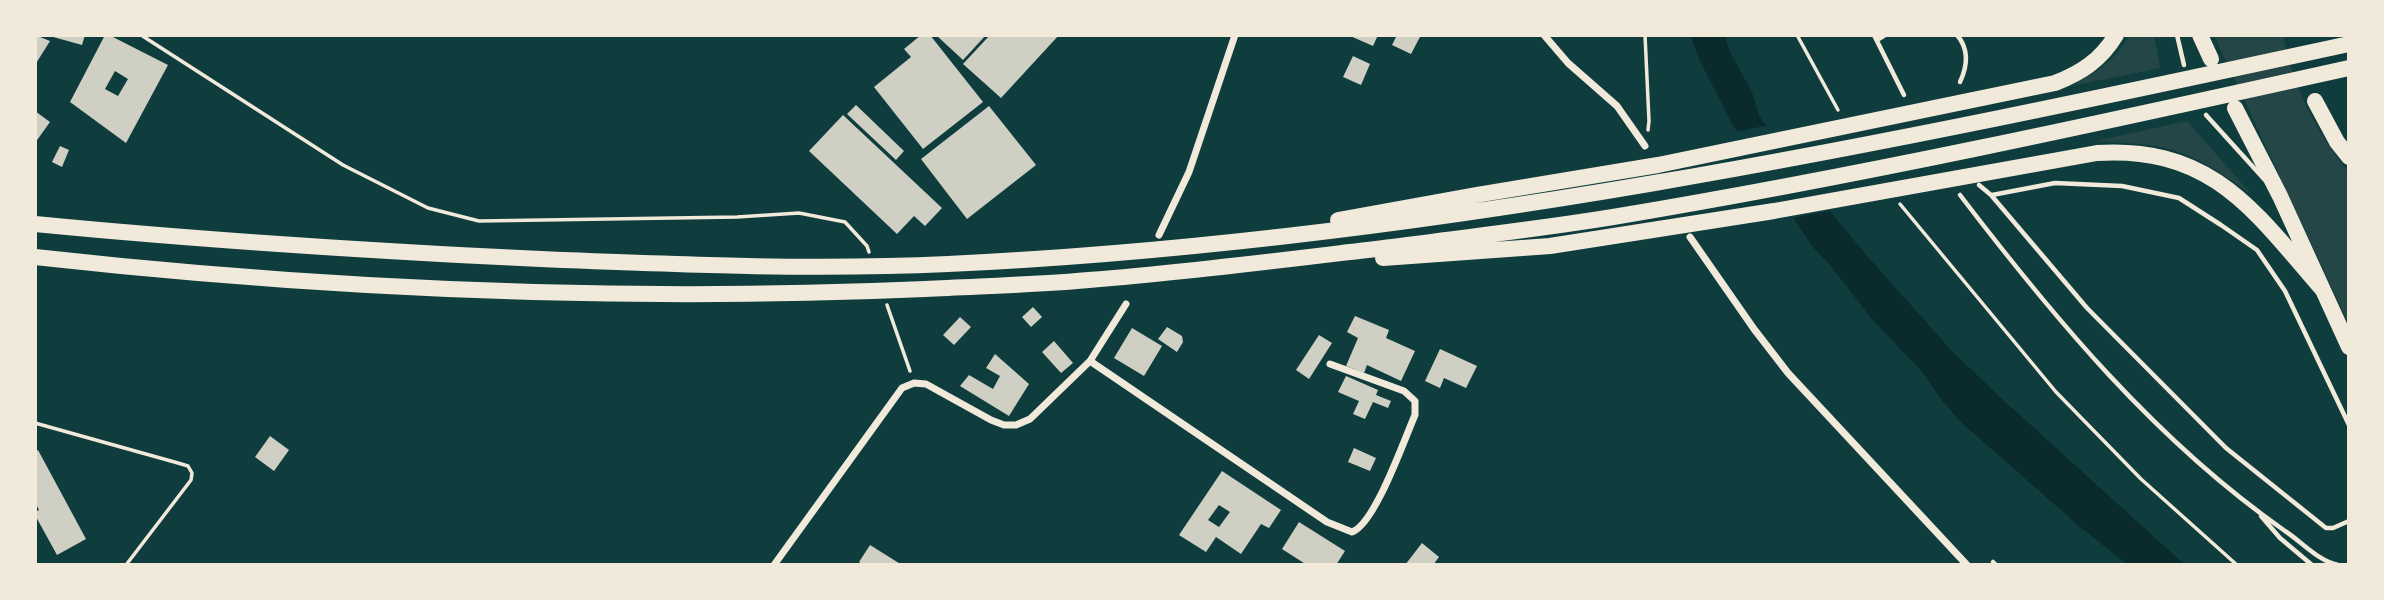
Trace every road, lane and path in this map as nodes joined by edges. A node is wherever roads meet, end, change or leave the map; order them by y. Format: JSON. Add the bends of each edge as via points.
{"nodes":[{"id":1,"x":141,"y":35,"type":"edge"},
{"id":2,"x":1235,"y":35,"type":"edge"},
{"id":3,"x":1544,"y":35,"type":"edge"},
{"id":4,"x":1645,"y":35,"type":"edge"},
{"id":5,"x":1797,"y":35,"type":"edge"},
{"id":6,"x":1885,"y":35,"type":"edge"},
{"id":7,"x":1957,"y":35,"type":"edge"},
{"id":8,"x":2116,"y":35,"type":"edge"},
{"id":9,"x":2177,"y":35,"type":"edge"},
{"id":10,"x":2200,"y":35,"type":"edge"},
{"id":11,"x":1876,"y":37,"type":"edge"},
{"id":12,"x":2349,"y":44,"type":"edge"},
{"id":13,"x":2211,"y":59,"type":"dead end"},
{"id":14,"x":2184,"y":65,"type":"dead end"},
{"id":15,"x":2349,"y":68,"type":"edge"},
{"id":16,"x":1960,"y":82,"type":"dead end"},
{"id":17,"x":1905,"y":95,"type":"dead end"},
{"id":18,"x":2315,"y":100,"type":"dead end"},
{"id":19,"x":2235,"y":108,"type":"dead end"},
{"id":20,"x":1838,"y":110,"type":"dead end"},
{"id":21,"x":2206,"y":115,"type":"dead end"},
{"id":22,"x":1645,"y":146,"type":"joint"},
{"id":23,"x":2349,"y":157,"type":"edge"},
{"id":24,"x":1979,"y":185,"type":"dead end"},
{"id":25,"x":1960,"y":195,"type":"dead end"},
{"id":26,"x":1991,"y":195,"type":"junction"},
{"id":27,"x":2280,"y":197,"type":"junction"},
{"id":28,"x":1899,"y":202,"type":"dead end"},
{"id":29,"x":35,"y":224,"type":"edge"},
{"id":30,"x":1159,"y":235,"type":"dead end"},
{"id":31,"x":1690,"y":237,"type":"dead end"},
{"id":32,"x":1187,"y":248,"type":"junction"},
{"id":33,"x":35,"y":257,"type":"edge"},
{"id":34,"x":871,"y":258,"type":"dead end"},
{"id":35,"x":1189,"y":272,"type":"junction"},
{"id":36,"x":2323,"y":290,"type":"junction"},
{"id":37,"x":884,"y":295,"type":"dead end"},
{"id":38,"x":1126,"y":304,"type":"dead end"},
{"id":39,"x":2349,"y":347,"type":"edge"},
{"id":40,"x":1090,"y":361,"type":"junction"},
{"id":41,"x":1330,"y":364,"type":"dead end"},
{"id":42,"x":914,"y":383,"type":"junction"},
{"id":43,"x":35,"y":423,"type":"edge"},
{"id":44,"x":2349,"y":425,"type":"edge"},
{"id":45,"x":2256,"y":510,"type":"junction"},
{"id":46,"x":2349,"y":520,"type":"edge"},
{"id":47,"x":126,"y":565,"type":"edge"},
{"id":48,"x":774,"y":565,"type":"edge"},
{"id":49,"x":1967,"y":565,"type":"edge"},
{"id":50,"x":2237,"y":565,"type":"edge"},
{"id":51,"x":2312,"y":565,"type":"edge"},
{"id":52,"x":2338,"y":565,"type":"edge"}],
"edges":[{"from":1,"to":34,"type":"path","via":[[343,164],[428,208],[479,222],[799,213],[845,222],[867,246]]},
{"from":2,"to":30,"type":"street","via":[[1189,172]]},
{"from":3,"to":22,"type":"street","via":[[1617,106]]},
{"from":4,"to":22,"type":"path","via":[[1649,121]]},
{"from":5,"to":20,"type":"path"},
{"from":6,"to":11,"type":"lane"},
{"from":7,"to":16,"type":"lane","via":[[1967,55]]},
{"from":8,"to":32,"type":"highway","via":[[2085,69],[2055,83],[1658,165]]},
{"from":9,"to":14,"type":"lane"},
{"from":10,"to":13,"type":"highway"},
{"from":11,"to":17,"type":"lane"},
{"from":12,"to":32,"type":"highway","via":[[1802,158],[1600,193]]},
{"from":15,"to":35,"type":"highway","via":[[1987,147],[1609,217]]},
{"from":18,"to":23,"type":"highway"},
{"from":19,"to":27,"type":"highway"},
{"from":21,"to":27,"type":"lane"},
{"from":24,"to":26,"type":"lane"},
{"from":25,"to":45,"type":"lane","via":[[2024,279],[2153,421]]},
{"from":26,"to":44,"type":"lane","via":[[2055,183],[2122,187],[2179,198],[2257,250],[2286,291]]},
{"from":26,"to":46,"type":"lane","via":[[2088,308],[2231,453],[2326,528]]},
{"from":27,"to":36,"type":"highway"},
{"from":28,"to":50,"type":"path","via":[[2056,392],[2141,479]]},
{"from":29,"to":32,"type":"highway","via":[[391,253],[812,268]]},
{"from":31,"to":49,"type":"street","via":[[1788,373]]},
{"from":33,"to":35,"type":"highway","via":[[389,288],[618,295],[813,294]]},
{"from":35,"to":36,"type":"highway","via":[[1550,246],[2119,151],[2155,155],[2220,183],[2271,229]]},
{"from":36,"to":39,"type":"highway"},
{"from":37,"to":42,"type":"path"},
{"from":38,"to":40,"type":"street"},
{"from":40,"to":41,"type":"street","via":[[1327,522],[1352,532],[1371,514],[1415,415],[1415,401],[1404,391]]},
{"from":40,"to":42,"type":"street","via":[[1030,419],[1016,425],[991,420],[935,387]]},
{"from":42,"to":48,"type":"street","via":[[895,397]]},
{"from":43,"to":47,"type":"path","via":[[188,466],[191,480]]},
{"from":45,"to":51,"type":"lane"},
{"from":45,"to":52,"type":"lane","via":[[2324,560]]}]}
